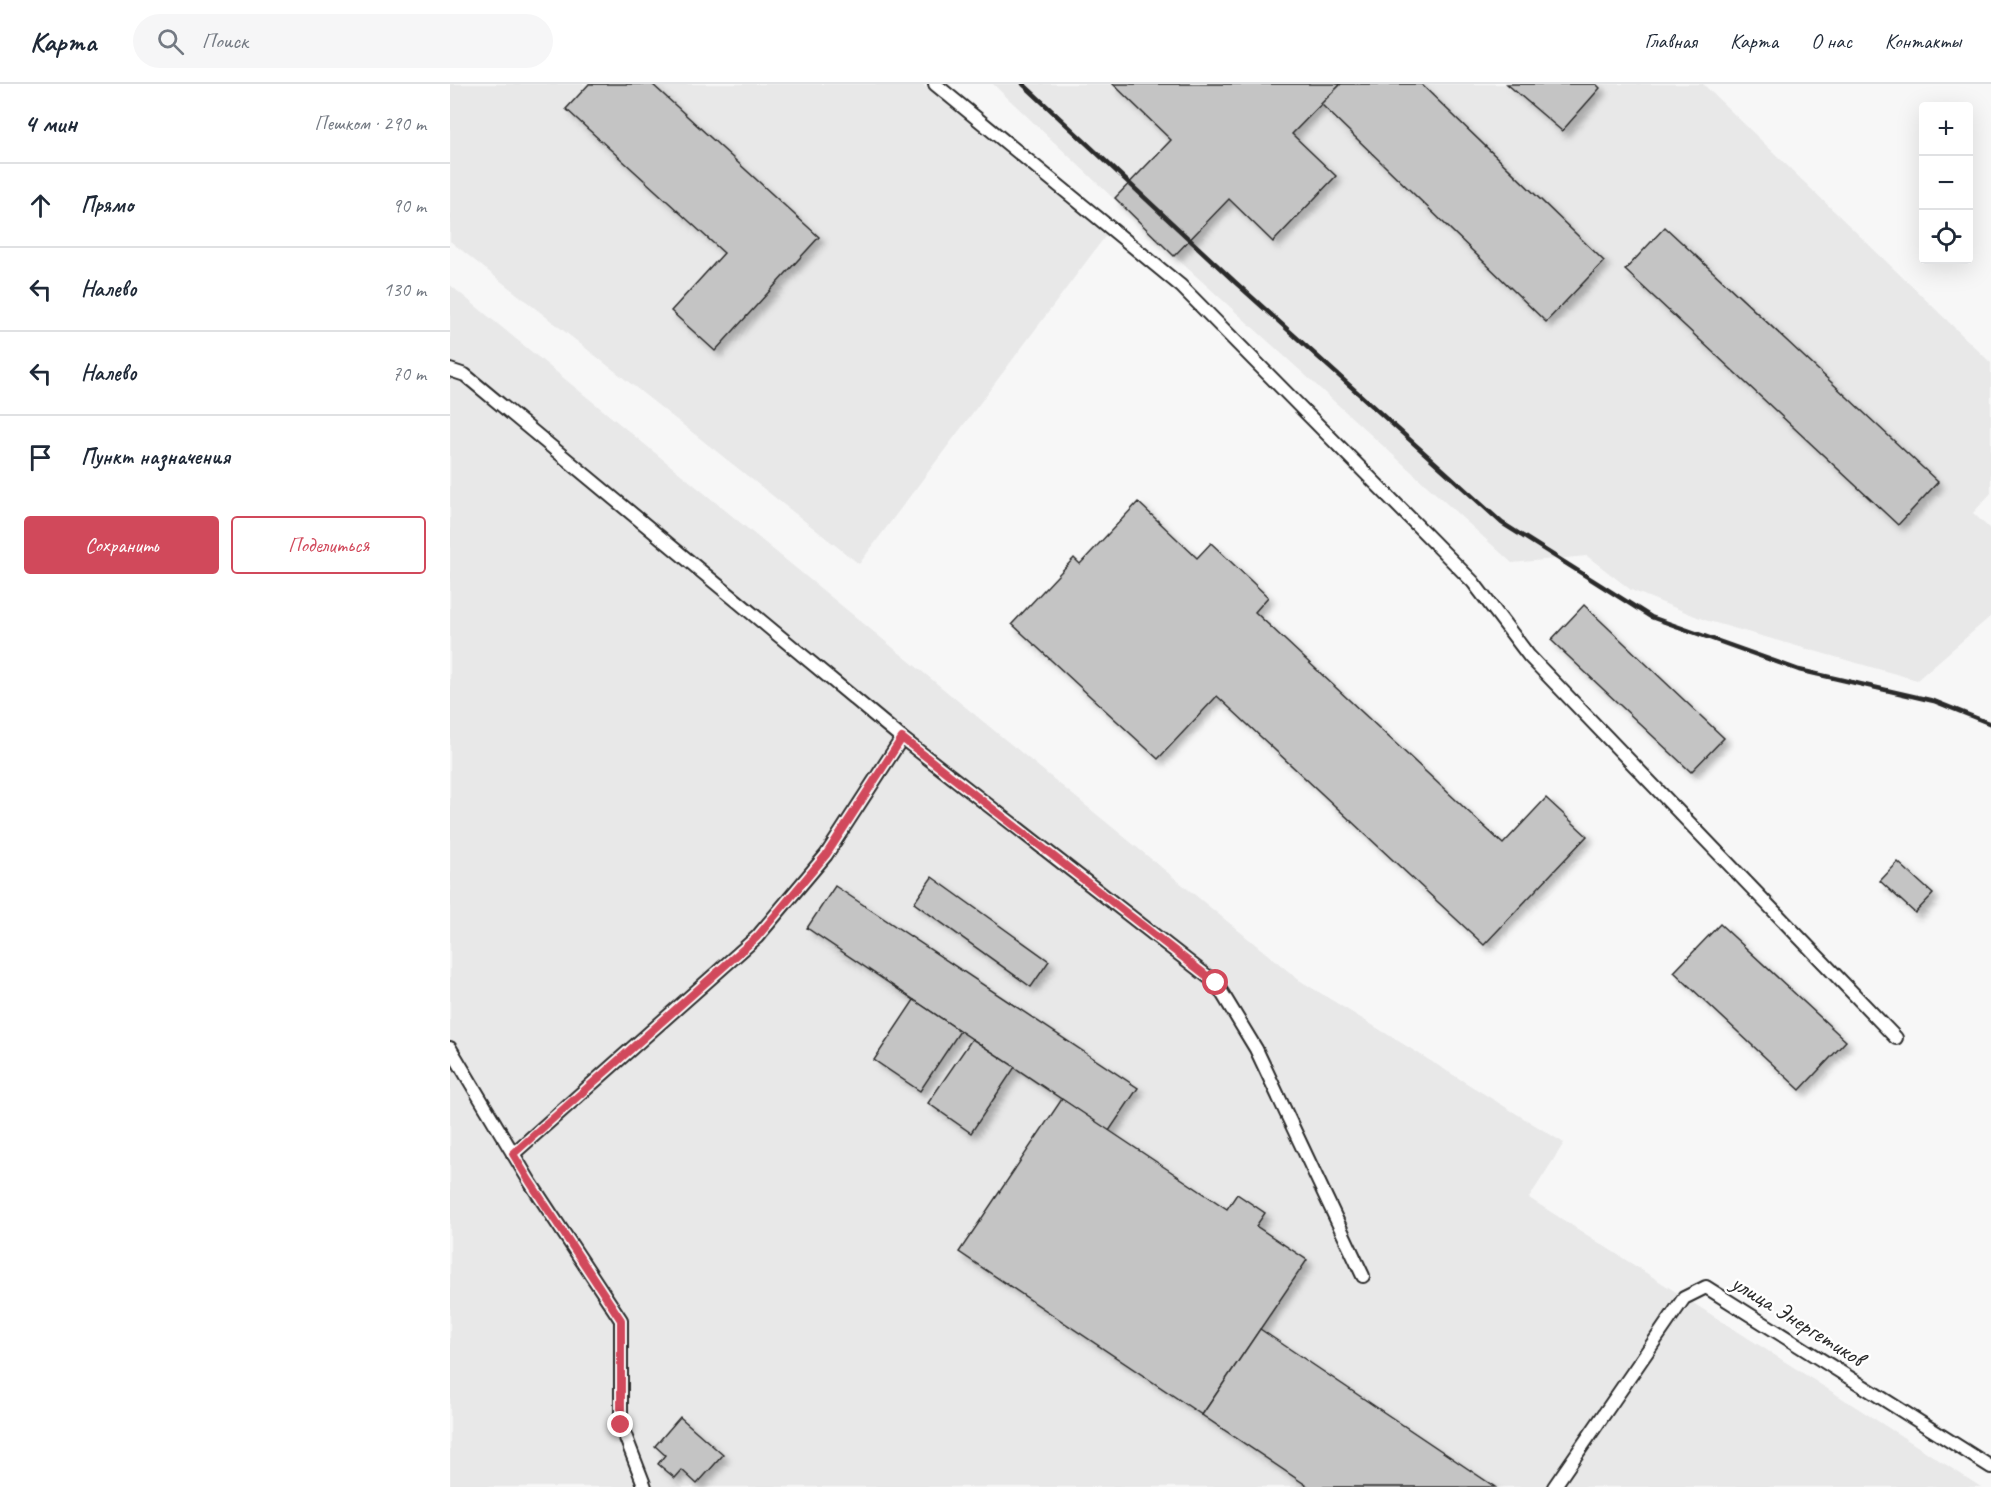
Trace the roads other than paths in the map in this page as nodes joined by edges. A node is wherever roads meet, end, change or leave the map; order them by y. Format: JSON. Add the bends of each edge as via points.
{"nodes":[{"id":1,"x":935,"y":84,"type":"edge"},
{"id":2,"x":450,"y":370,"type":"edge"},
{"id":3,"x":902,"y":738,"type":"junction"},
{"id":4,"x":1896,"y":1038,"type":"dead end"},
{"id":5,"x":450,"y":1048,"type":"edge"},
{"id":6,"x":513,"y":1154,"type":"junction"},
{"id":7,"x":1363,"y":1276,"type":"dead end"},
{"id":8,"x":1991,"y":1467,"type":"edge"},
{"id":9,"x":645,"y":1487,"type":"edge"},
{"id":10,"x":1554,"y":1487,"type":"edge"}],
"edges":[{"from":1,"to":4,"type":"lane","via":[[1181,286],[1473,582],[1529,656]]},
{"from":2,"to":3,"type":"lane","via":[[465,375]]},
{"from":3,"to":6,"type":"lane","via":[[826,855],[757,937]]},
{"from":3,"to":7,"type":"lane","via":[[1216,983],[1256,1049]]},
{"from":5,"to":6,"type":"lane"},
{"from":6,"to":9,"type":"lane","via":[[621,1320],[621,1425]]},
{"from":8,"to":10,"type":"lane","name":"улица Энергетиков","via":[[1706,1287],[1684,1298]]}]}
